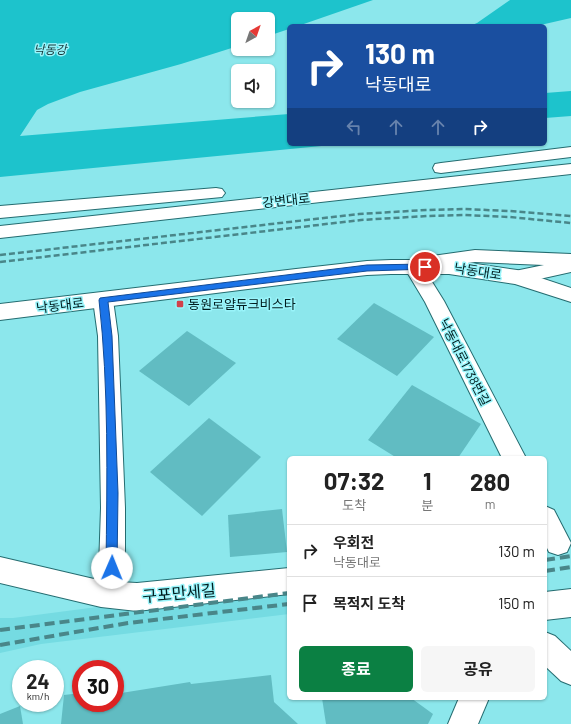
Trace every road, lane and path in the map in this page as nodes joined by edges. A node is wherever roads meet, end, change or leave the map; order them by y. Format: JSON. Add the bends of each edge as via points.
{"nodes":[{"id":1,"x":571,"y":152,"type":"edge"},
{"id":2,"x":571,"y":169,"type":"edge"},
{"id":3,"x":0,"y":212,"type":"edge"},
{"id":4,"x":0,"y":232,"type":"edge"},
{"id":5,"x":571,"y":260,"type":"edge"},
{"id":6,"x":571,"y":266,"type":"edge"},
{"id":7,"x":392,"y":267,"type":"junction"},
{"id":8,"x":413,"y":267,"type":"junction"},
{"id":9,"x":517,"y":277,"type":"junction"},
{"id":10,"x":571,"y":295,"type":"edge"},
{"id":11,"x":103,"y":300,"type":"junction"},
{"id":12,"x":0,"y":312,"type":"edge"},
{"id":13,"x":513,"y":456,"type":"edge"},
{"id":14,"x":547,"y":522,"type":"edge"},
{"id":15,"x":558,"y":543,"type":"edge"},
{"id":16,"x":0,"y":570,"type":"edge"},
{"id":17,"x":287,"y":581,"type":"edge"},
{"id":18,"x":101,"y":594,"type":"junction"},
{"id":19,"x":571,"y":603,"type":"edge"},
{"id":20,"x":547,"y":606,"type":"edge"},
{"id":21,"x":547,"y":648,"type":"edge"},
{"id":22,"x":571,"y":671,"type":"edge"},
{"id":23,"x":473,"y":700,"type":"edge"},
{"id":24,"x":463,"y":724,"type":"edge"}],
"edges":[{"from":1,"to":3,"type":"main road","name":"강변대로","via":[[293,186]]},
{"from":2,"to":4,"type":"main road","name":"강변대로"},
{"from":5,"to":7,"type":"street","via":[[475,256]]},
{"from":6,"to":9,"type":"street"},
{"from":7,"to":8,"type":"main road","name":"낙동대로"},
{"from":7,"to":11,"type":"main road","name":"낙동대로"},
{"from":8,"to":9,"type":"main road","name":"낙동대로","via":[[450,267]]},
{"from":8,"to":13,"type":"street","name":"낙동대로1738번길","via":[[434,301]]},
{"from":9,"to":10,"type":"main road","name":"낙동대로"},
{"from":11,"to":12,"type":"main road","name":"낙동대로"},
{"from":11,"to":18,"type":"street","via":[[108,336],[113,508],[112,568]]},
{"from":14,"to":15,"type":"street"},
{"from":16,"to":18,"type":"street","name":"구포만세길"},
{"from":17,"to":18,"type":"street","name":"구포만세길","via":[[137,597]]},
{"from":19,"to":20,"type":"street"},
{"from":21,"to":22,"type":"street"},
{"from":23,"to":24,"type":"street"}]}
